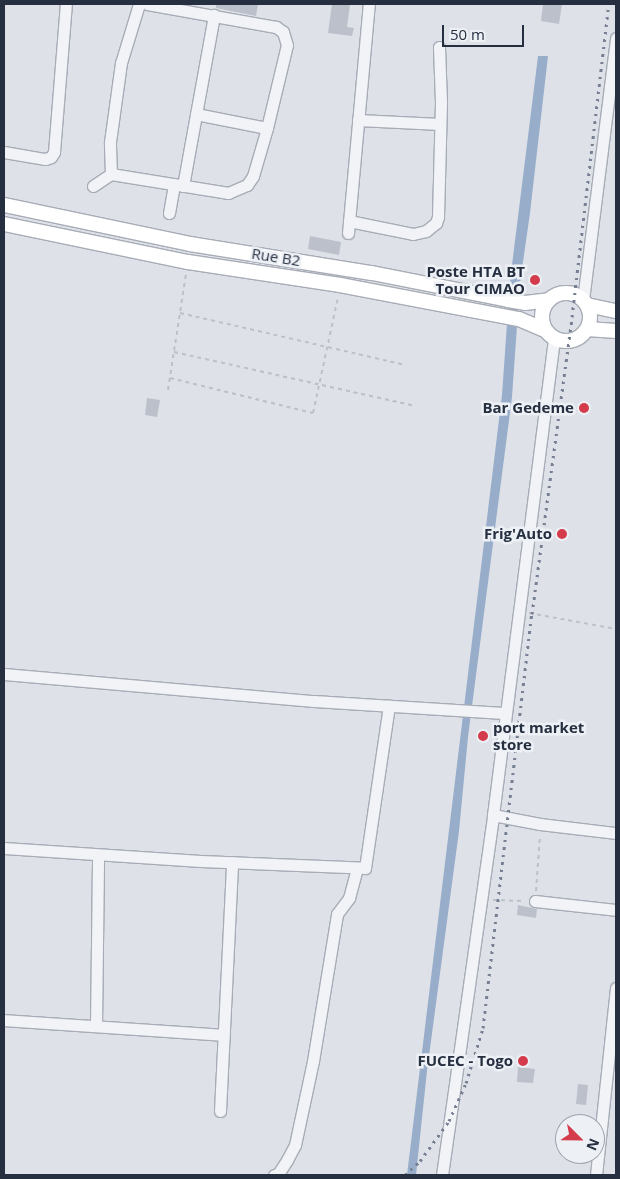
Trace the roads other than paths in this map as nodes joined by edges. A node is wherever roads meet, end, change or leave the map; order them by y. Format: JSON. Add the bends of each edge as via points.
{"nodes":[{"id":1,"x":66,"y":4,"type":"edge"},
{"id":2,"x":138,"y":4,"type":"edge"},
{"id":3,"x":147,"y":4,"type":"edge"},
{"id":4,"x":369,"y":4,"type":"edge"},
{"id":5,"x":214,"y":15,"type":"junction"},
{"id":6,"x":616,"y":38,"type":"edge"},
{"id":7,"x":439,"y":46,"type":"dead end"},
{"id":8,"x":612,"y":98,"type":"edge"},
{"id":9,"x":196,"y":114,"type":"junction"},
{"id":10,"x":358,"y":120,"type":"junction"},
{"id":11,"x":440,"y":124,"type":"junction"},
{"id":12,"x":267,"y":128,"type":"junction"},
{"id":13,"x":4,"y":152,"type":"edge"},
{"id":14,"x":111,"y":174,"type":"junction"},
{"id":15,"x":179,"y":185,"type":"junction"},
{"id":16,"x":94,"y":186,"type":"dead end"},
{"id":17,"x":4,"y":205,"type":"edge"},
{"id":18,"x":169,"y":213,"type":"dead end"},
{"id":19,"x":349,"y":221,"type":"junction"},
{"id":20,"x":4,"y":224,"type":"edge"},
{"id":21,"x":348,"y":233,"type":"dead end"},
{"id":22,"x":549,"y":300,"type":"junction"},
{"id":23,"x":585,"y":302,"type":"junction"},
{"id":24,"x":616,"y":311,"type":"edge"},
{"id":25,"x":587,"y":329,"type":"junction"},
{"id":26,"x":616,"y":331,"type":"edge"},
{"id":27,"x":550,"y":334,"type":"junction"},
{"id":28,"x":4,"y":674,"type":"edge"},
{"id":29,"x":389,"y":706,"type":"junction"},
{"id":30,"x":504,"y":713,"type":"junction"},
{"id":31,"x":493,"y":815,"type":"junction"},
{"id":32,"x":616,"y":832,"type":"edge"},
{"id":33,"x":4,"y":848,"type":"edge"},
{"id":34,"x":98,"y":855,"type":"junction"},
{"id":35,"x":232,"y":862,"type":"junction"},
{"id":36,"x":357,"y":868,"type":"junction"},
{"id":37,"x":535,"y":901,"type":"road end"},
{"id":38,"x":616,"y":910,"type":"edge"},
{"id":39,"x":616,"y":988,"type":"edge"},
{"id":40,"x":4,"y":1020,"type":"edge"},
{"id":41,"x":96,"y":1026,"type":"junction"},
{"id":42,"x":223,"y":1034,"type":"junction"},
{"id":43,"x":220,"y":1111,"type":"dead end"},
{"id":44,"x":274,"y":1175,"type":"edge"},
{"id":45,"x":442,"y":1175,"type":"edge"},
{"id":46,"x":596,"y":1175,"type":"edge"}],
"edges":[{"from":1,"to":13,"type":"street","via":[[54,152],[45,159]]},
{"from":2,"to":14,"type":"street","via":[[121,63],[110,142]]},
{"from":3,"to":5,"type":"street"},
{"from":4,"to":10,"type":"street"},
{"from":5,"to":9,"type":"street"},
{"from":5,"to":12,"type":"street","via":[[276,27],[287,38]]},
{"from":6,"to":8,"type":"street"},
{"from":7,"to":11,"type":"street"},
{"from":8,"to":23,"type":"street"},
{"from":9,"to":12,"type":"street"},
{"from":9,"to":15,"type":"street"},
{"from":10,"to":11,"type":"street"},
{"from":10,"to":19,"type":"street"},
{"from":11,"to":19,"type":"street","via":[[436,223],[426,231],[414,234]]},
{"from":12,"to":15,"type":"street","via":[[253,176],[247,185],[228,193]]},
{"from":14,"to":15,"type":"street"},
{"from":14,"to":16,"type":"street"},
{"from":15,"to":18,"type":"street"},
{"from":17,"to":22,"type":"main road","name":"Rue B2","via":[[190,244],[372,273],[525,303]]},
{"from":19,"to":21,"type":"street"},
{"from":20,"to":27,"type":"main road","name":"Rue B2","via":[[188,262],[340,285],[519,319]]},
{"from":22,"to":23,"type":"main road","via":[[566,293]]},
{"from":22,"to":27,"type":"main road","via":[[542,311]]},
{"from":23,"to":24,"type":"main road"},
{"from":23,"to":25,"type":"main road","via":[[590,317]]},
{"from":25,"to":26,"type":"main road"},
{"from":25,"to":27,"type":"main road","via":[[572,341]]},
{"from":27,"to":30,"type":"street","via":[[519,612]]},
{"from":28,"to":29,"type":"street"},
{"from":29,"to":30,"type":"street"},
{"from":29,"to":36,"type":"street","via":[[367,867]]},
{"from":30,"to":31,"type":"street"},
{"from":31,"to":32,"type":"street"},
{"from":31,"to":45,"type":"street"},
{"from":33,"to":34,"type":"street"},
{"from":34,"to":35,"type":"street"},
{"from":34,"to":41,"type":"street"},
{"from":35,"to":36,"type":"street"},
{"from":35,"to":42,"type":"street"},
{"from":36,"to":44,"type":"street","via":[[349,898],[338,914],[313,1062],[295,1144],[278,1174]]},
{"from":37,"to":38,"type":"street"},
{"from":39,"to":46,"type":"street"},
{"from":40,"to":41,"type":"street"},
{"from":41,"to":42,"type":"street"},
{"from":42,"to":43,"type":"street"}]}
